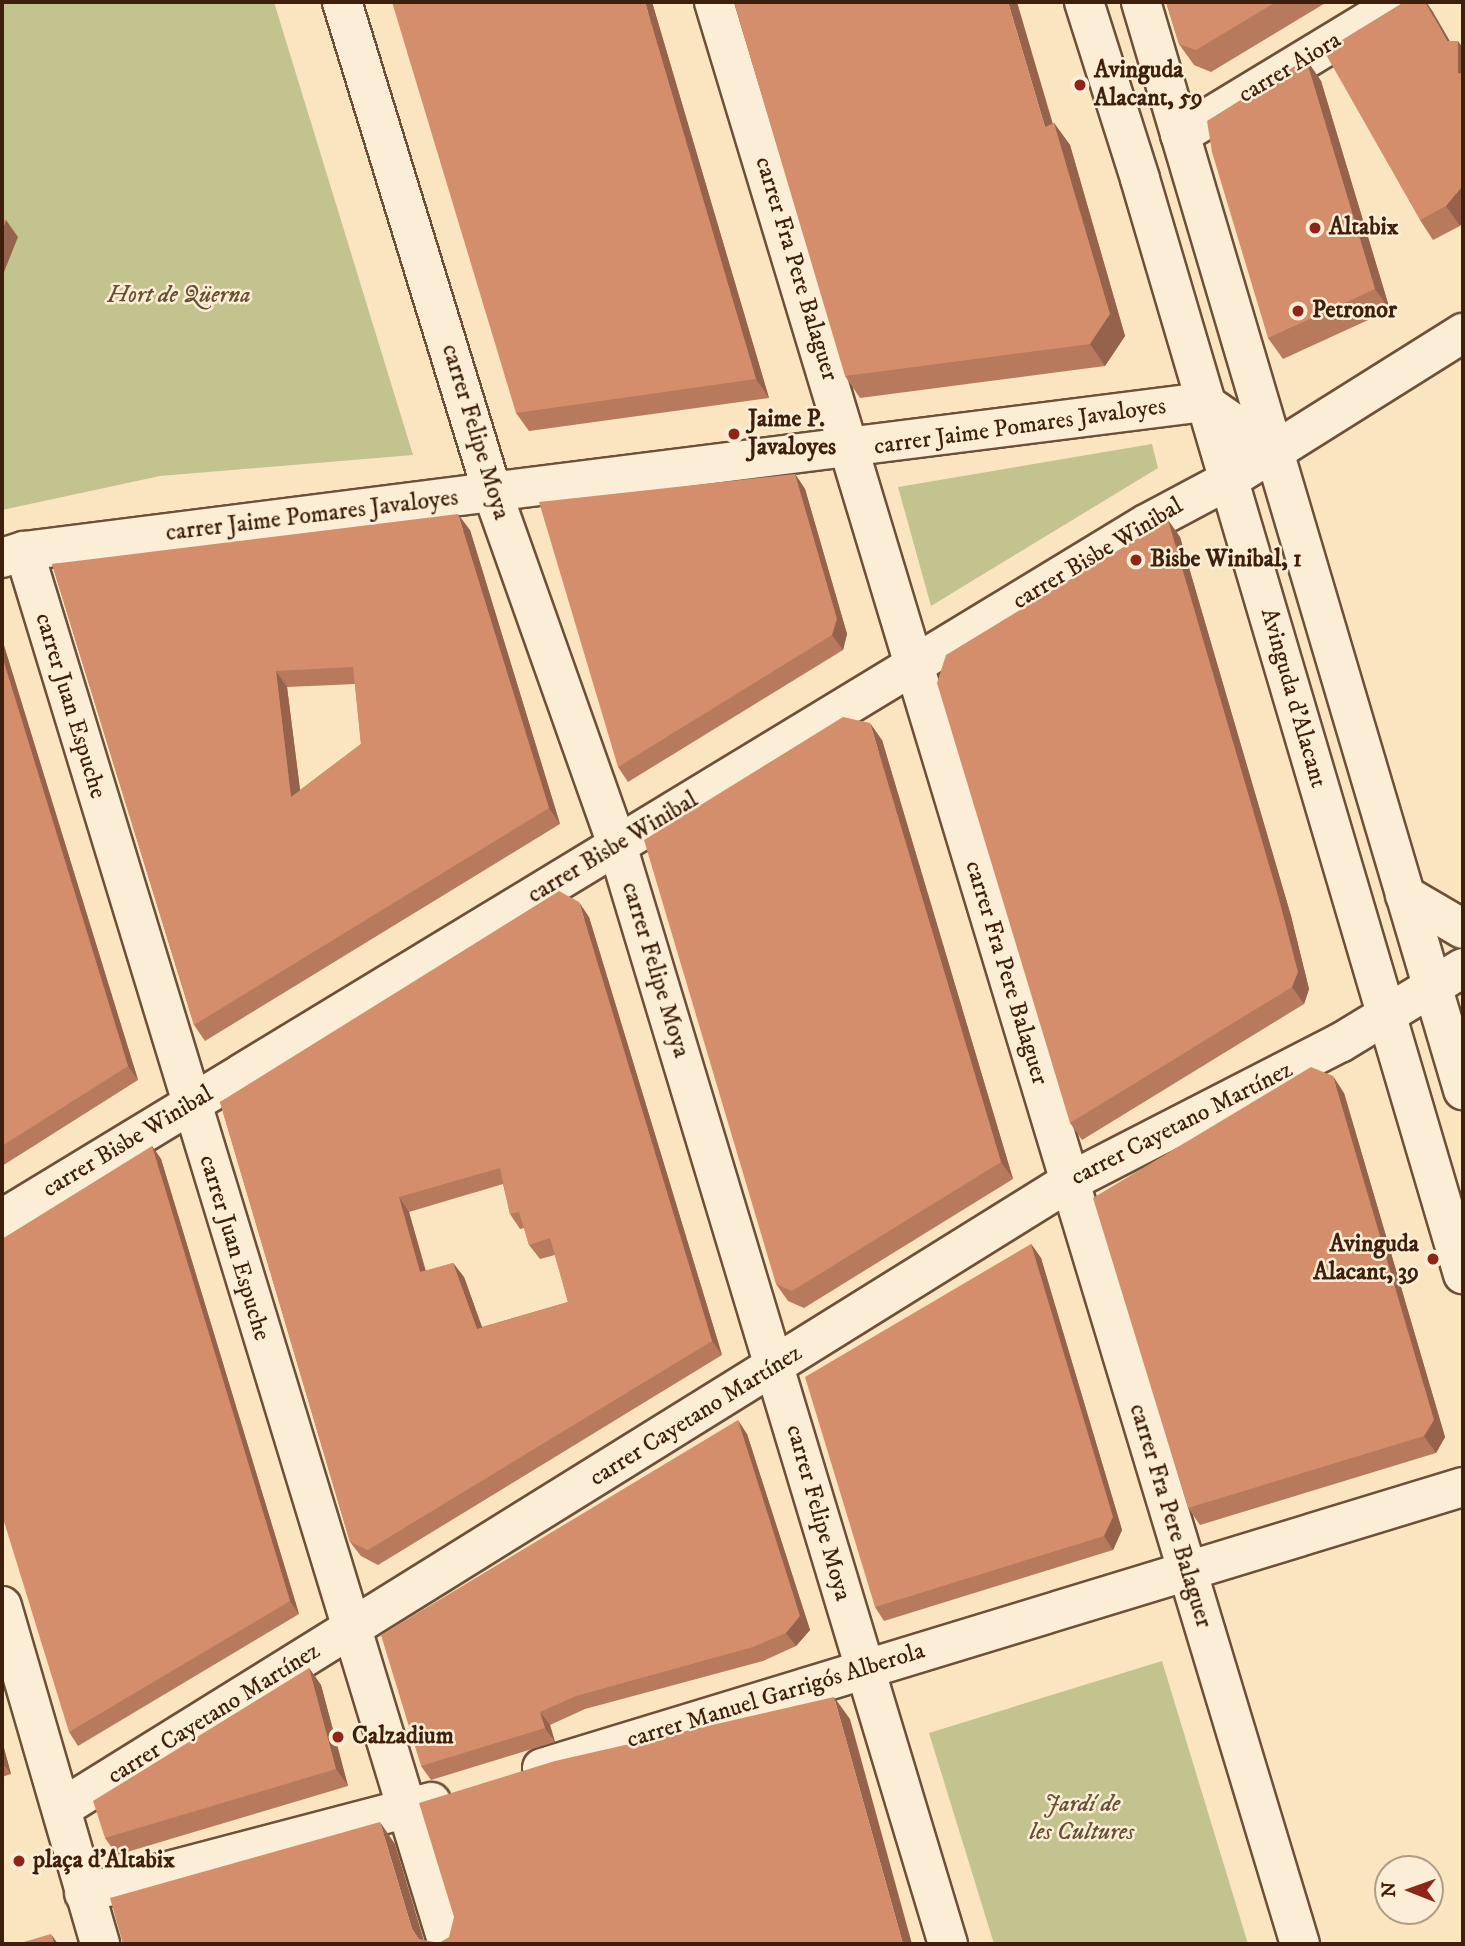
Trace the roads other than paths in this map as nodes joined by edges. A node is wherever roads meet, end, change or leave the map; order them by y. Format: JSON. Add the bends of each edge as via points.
{"nodes":[{"id":1,"x":342,"y":2,"type":"edge"},
{"id":2,"x":714,"y":2,"type":"edge"},
{"id":3,"x":1084,"y":2,"type":"edge"},
{"id":4,"x":1141,"y":2,"type":"edge"},
{"id":5,"x":1400,"y":2,"type":"edge"},
{"id":6,"x":1181,"y":135,"type":"junction"},
{"id":7,"x":1463,"y":333,"type":"edge"},
{"id":8,"x":1203,"y":402,"type":"junction"},
{"id":9,"x":850,"y":450,"type":"junction"},
{"id":10,"x":1274,"y":451,"type":"junction"},
{"id":11,"x":1227,"y":481,"type":"junction"},
{"id":12,"x":493,"y":494,"type":"junction"},
{"id":13,"x":13,"y":555,"type":"edge"},
{"id":14,"x":914,"y":665,"type":"junction"},
{"id":15,"x":617,"y":845,"type":"junction"},
{"id":16,"x":1405,"y":895,"type":"junction"},
{"id":17,"x":1463,"y":929,"type":"edge"},
{"id":18,"x":1422,"y":993,"type":"edge"},
{"id":19,"x":1453,"y":1028,"type":"edge"},
{"id":20,"x":1463,"y":1090,"type":"edge"},
{"id":21,"x":190,"y":1104,"type":"junction"},
{"id":22,"x":1069,"y":1182,"type":"junction"},
{"id":23,"x":2,"y":1219,"type":"edge"},
{"id":24,"x":1463,"y":1274,"type":"edge"},
{"id":25,"x":775,"y":1367,"type":"junction"},
{"id":26,"x":1463,"y":1487,"type":"edge"},
{"id":27,"x":1186,"y":1571,"type":"junction"},
{"id":28,"x":2,"y":1606,"type":"edge"},
{"id":29,"x":351,"y":1630,"type":"junction"},
{"id":30,"x":864,"y":1669,"type":"junction"},
{"id":31,"x":512,"y":1778,"type":"edge"},
{"id":32,"x":459,"y":1794,"type":"edge"},
{"id":33,"x":62,"y":1808,"type":"junction"},
{"id":34,"x":407,"y":1810,"type":"junction"},
{"id":35,"x":84,"y":1893,"type":"junction"},
{"id":36,"x":100,"y":1944,"type":"edge"},
{"id":37,"x":448,"y":1944,"type":"edge"},
{"id":38,"x":948,"y":1944,"type":"edge"},
{"id":39,"x":1300,"y":1944,"type":"edge"}],
"edges":[{"from":1,"to":12,"type":"street","name":"carrer Felipe Moya"},
{"from":2,"to":9,"type":"street","name":"carrer Fra Pere Balaguer"},
{"from":3,"to":8,"type":"street","name":"Avinguda d'Alacant"},
{"from":4,"to":6,"type":"street","name":"Avinguda d'Alacant"},
{"from":5,"to":6,"type":"street","name":"carrer Aiora"},
{"from":6,"to":10,"type":"street","name":"Avinguda d'Alacant"},
{"from":7,"to":10,"type":"street","name":"carrer Bisbe Winibal"},
{"from":8,"to":9,"type":"street","name":"carrer Jaime Pomares Javaloyes"},
{"from":8,"to":10,"type":"street"},
{"from":8,"to":11,"type":"street","name":"Avinguda d'Alacant"},
{"from":9,"to":12,"type":"street","name":"carrer Jaime Pomares Javaloyes"},
{"from":9,"to":14,"type":"street","name":"carrer Fra Pere Balaguer"},
{"from":10,"to":11,"type":"street","name":"carrer Bisbe Winibal"},
{"from":10,"to":16,"type":"street","name":"Avinguda d'Alacant"},
{"from":11,"to":14,"type":"street","name":"carrer Bisbe Winibal","via":[[1188,499]]},
{"from":11,"to":18,"type":"street","name":"Avinguda d'Alacant","via":[[1372,971]]},
{"from":12,"to":13,"type":"street","name":"carrer Jaime Pomares Javaloyes"},
{"from":12,"to":15,"type":"street","name":"carrer Felipe Moya"},
{"from":13,"to":21,"type":"street","name":"carrer Juan Espuche"},
{"from":14,"to":15,"type":"street","name":"carrer Bisbe Winibal"},
{"from":14,"to":22,"type":"street","name":"carrer Fra Pere Balaguer"},
{"from":15,"to":21,"type":"street","name":"carrer Bisbe Winibal"},
{"from":15,"to":25,"type":"street","name":"carrer Felipe Moya"},
{"from":16,"to":17,"type":"street"},
{"from":16,"to":18,"type":"street","name":"Avinguda d'Alacant"},
{"from":18,"to":19,"type":"street","name":"Avinguda d'Alacant"},
{"from":18,"to":22,"type":"street","name":"carrer Cayetano Martínez","via":[[1340,1043]]},
{"from":18,"to":24,"type":"street","name":"Avinguda d'Alacant"},
{"from":19,"to":20,"type":"street","name":"Avinguda d'Alacant"},
{"from":21,"to":23,"type":"street","name":"carrer Bisbe Winibal"},
{"from":21,"to":29,"type":"street","name":"carrer Juan Espuche"},
{"from":22,"to":25,"type":"street","name":"carrer Cayetano Martínez"},
{"from":22,"to":27,"type":"street","name":"carrer Fra Pere Balaguer"},
{"from":25,"to":29,"type":"street","name":"carrer Cayetano Martínez"},
{"from":25,"to":30,"type":"street","name":"carrer Felipe Moya"},
{"from":26,"to":27,"type":"street","name":"carrer Manuel Garrigós Alberola"},
{"from":27,"to":30,"type":"street","name":"carrer Manuel Garrigós Alberola"},
{"from":27,"to":39,"type":"street","name":"carrer Fra Pere Balaguer"},
{"from":28,"to":33,"type":"street"},
{"from":29,"to":33,"type":"street","name":"carrer Cayetano Martínez"},
{"from":29,"to":34,"type":"street","name":"carrer Juan Espuche"},
{"from":30,"to":31,"type":"street","name":"carrer Manuel Garrigós Alberola"},
{"from":30,"to":38,"type":"street","name":"carrer Felipe Moya"},
{"from":32,"to":34,"type":"street"},
{"from":33,"to":35,"type":"street"},
{"from":34,"to":35,"type":"street"},
{"from":34,"to":37,"type":"street","name":"carrer Juan Espuche"},
{"from":35,"to":36,"type":"street"}]}
